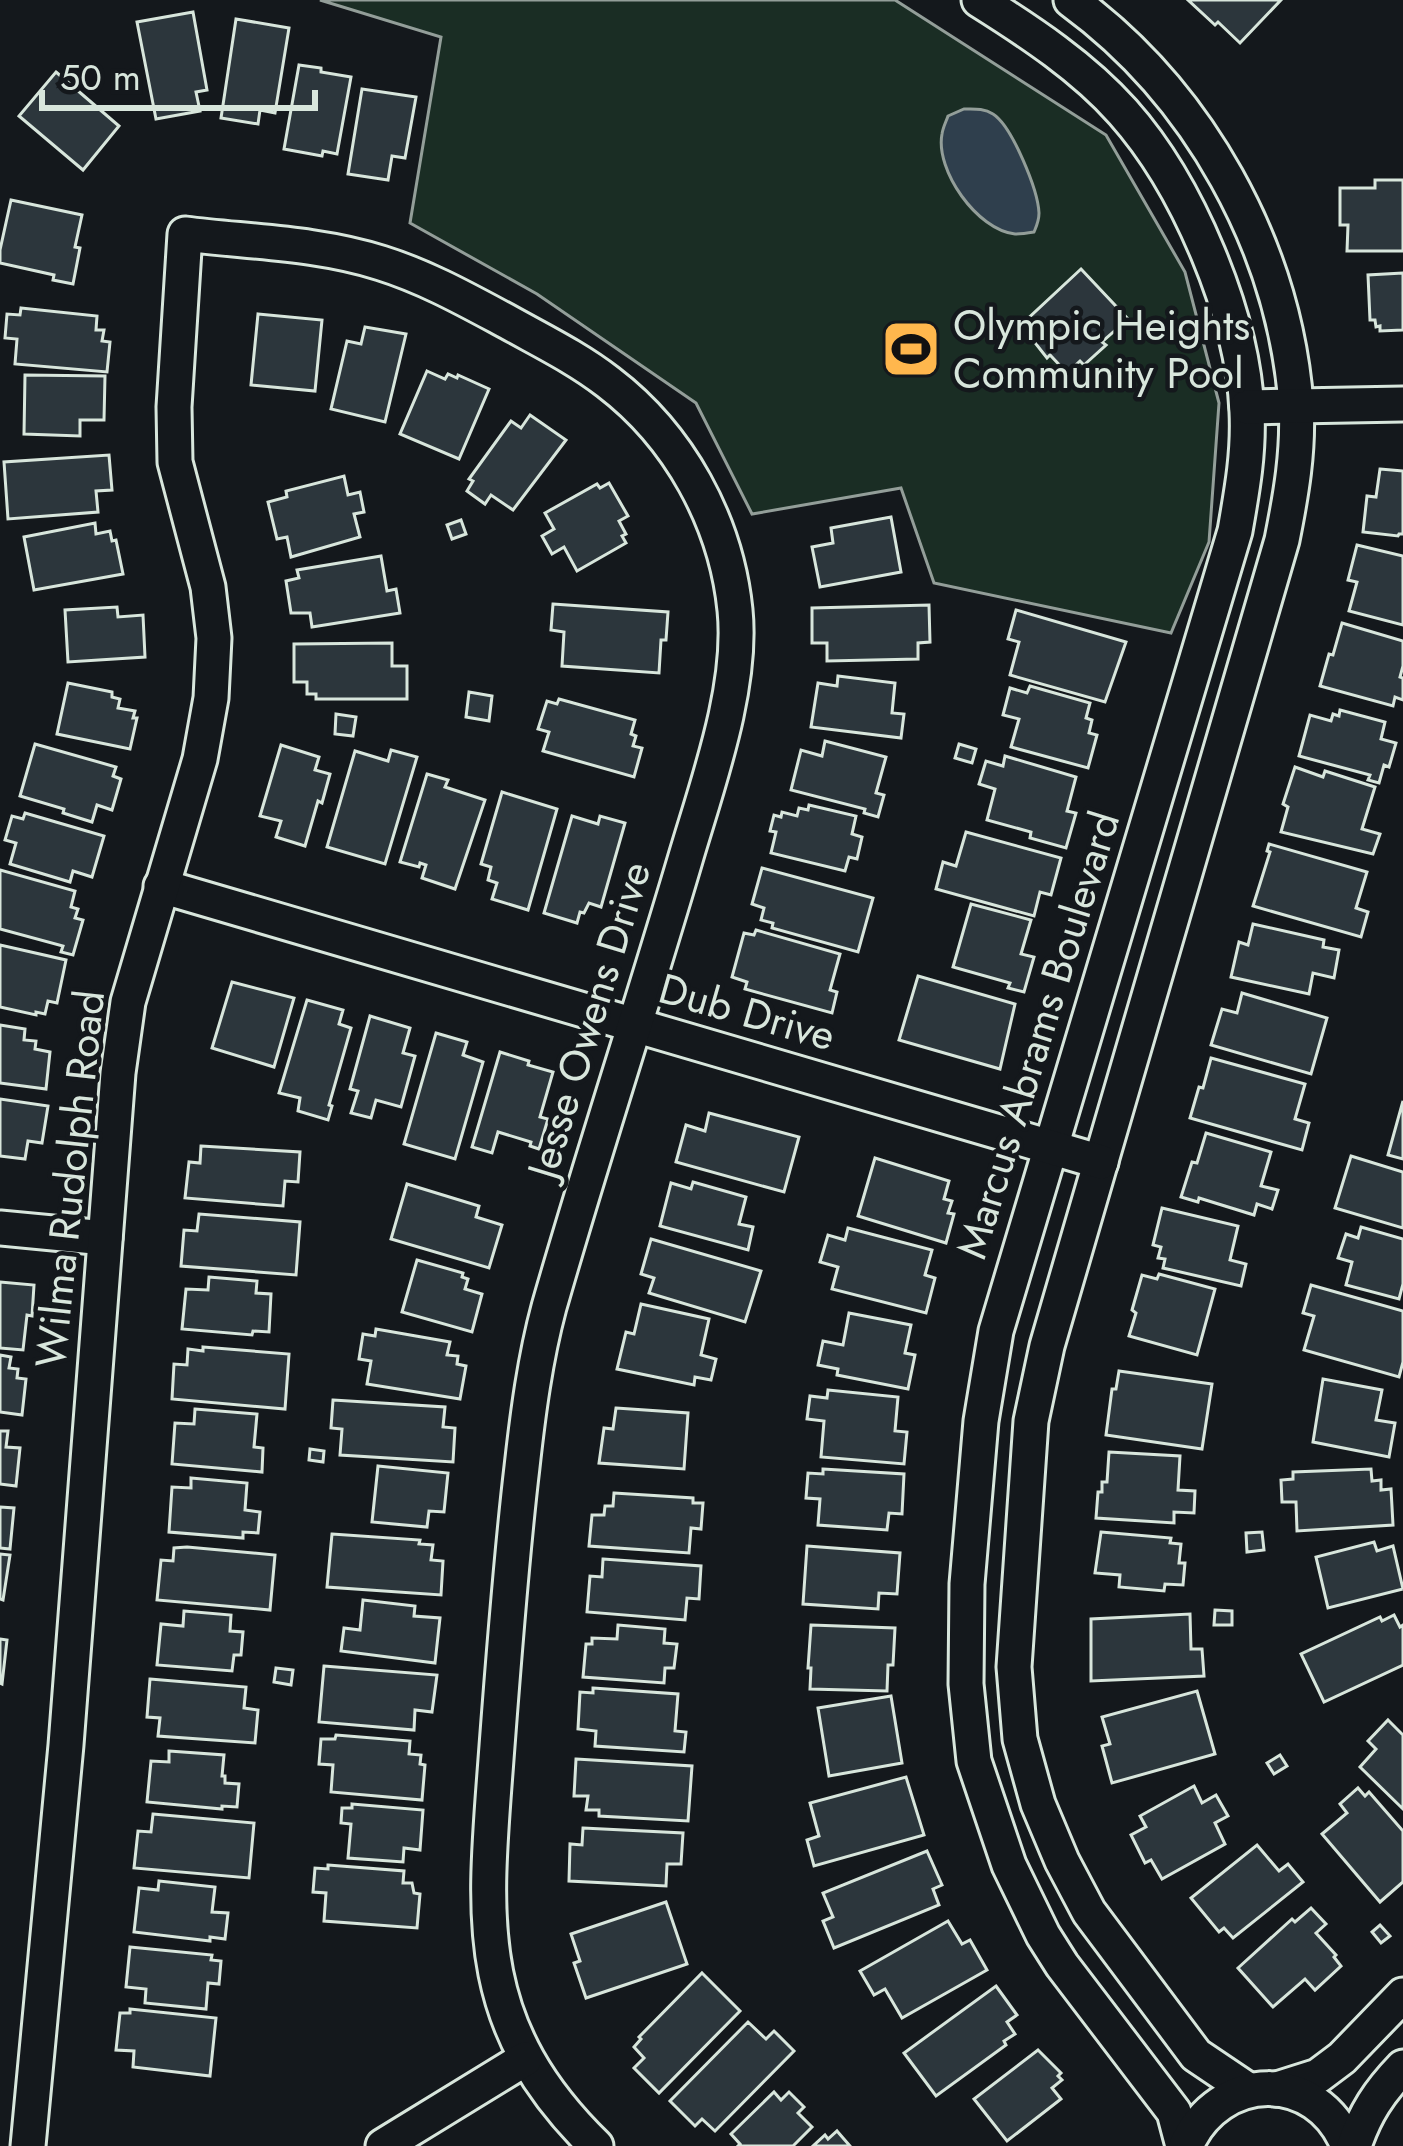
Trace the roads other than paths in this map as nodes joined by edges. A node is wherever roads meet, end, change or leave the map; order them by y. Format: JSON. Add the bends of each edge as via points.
{"nodes":[{"id":1,"x":979,"y":0,"type":"edge"},
{"id":2,"x":1071,"y":0,"type":"edge"},
{"id":3,"x":185,"y":234,"type":"joint"},
{"id":4,"x":1403,"y":404,"type":"edge"},
{"id":5,"x":1247,"y":407,"type":"junction"},
{"id":6,"x":1296,"y":407,"type":"junction"},
{"id":7,"x":161,"y":886,"type":"junction"},
{"id":8,"x":636,"y":1027,"type":"junction"},
{"id":9,"x":1052,"y":1147,"type":"junction"},
{"id":10,"x":1101,"y":1162,"type":"junction"},
{"id":11,"x":0,"y":1228,"type":"edge"},
{"id":12,"x":105,"y":1238,"type":"junction"},
{"id":13,"x":1403,"y":1995,"type":"edge"},
{"id":14,"x":525,"y":2059,"type":"junction"},
{"id":15,"x":1403,"y":2067,"type":"edge"},
{"id":16,"x":1263,"y":2090,"type":"junction"},
{"id":17,"x":28,"y":2146,"type":"edge"},
{"id":18,"x":383,"y":2146,"type":"edge"},
{"id":19,"x":596,"y":2146,"type":"edge"},
{"id":20,"x":1185,"y":2146,"type":"edge"},
{"id":21,"x":1351,"y":2146,"type":"edge"}],
"edges":[{"from":1,"to":5,"type":"street","name":"Marcus Abrams Boulevard","via":[[1100,89],[1166,170],[1227,307]]},
{"from":2,"to":6,"type":"street","via":[[1158,79],[1212,153],[1255,232],[1283,321]]},
{"from":3,"to":7,"type":"street","name":"Wilma Rudolph Road","via":[[175,462],[214,638],[200,759]]},
{"from":3,"to":8,"type":"street","name":"Jesse Owens Drive","via":[[337,252],[464,299],[608,382],[675,450],[699,490],[736,613],[731,686]]},
{"from":4,"to":6,"type":"street"},
{"from":5,"to":6,"type":"street"},
{"from":5,"to":9,"type":"street","name":"Marcus Abrams Boulevard","via":[[1235,531]]},
{"from":6,"to":10,"type":"street","via":[[1282,540]]},
{"from":7,"to":8,"type":"street","name":"Dub Drive"},
{"from":7,"to":12,"type":"street","name":"Wilma Rudolph Road","via":[[128,1002]]},
{"from":8,"to":9,"type":"street","name":"Dub Drive"},
{"from":8,"to":14,"type":"street","name":"Jesse Owens Drive","via":[[547,1315],[512,1552],[488,1916],[497,1985]]},
{"from":9,"to":10,"type":"street","name":"Dub Drive"},
{"from":9,"to":20,"type":"street","name":"Marcus Abrams Boulevard","via":[[996,1331],[981,1421],[967,1584],[974,1761],[1043,1935],[1174,2112]]},
{"from":10,"to":16,"type":"street","via":[[1031,1421],[1014,1667],[1020,1739],[1038,1804],[1089,1912],[1196,2055]]},
{"from":11,"to":12,"type":"street"},
{"from":12,"to":17,"type":"street","name":"Wilma Rudolph Road"},
{"from":13,"to":16,"type":"street","via":[[1318,2076]]},
{"from":14,"to":18,"type":"street"},
{"from":14,"to":19,"type":"street","name":"Jesse Owens Drive"},
{"from":15,"to":21,"type":"street","via":[[1378,2093]]},
{"from":16,"to":20,"type":"street","via":[[1233,2095],[1208,2112]]},
{"from":16,"to":21,"type":"street","via":[[1319,2106]]}]}
